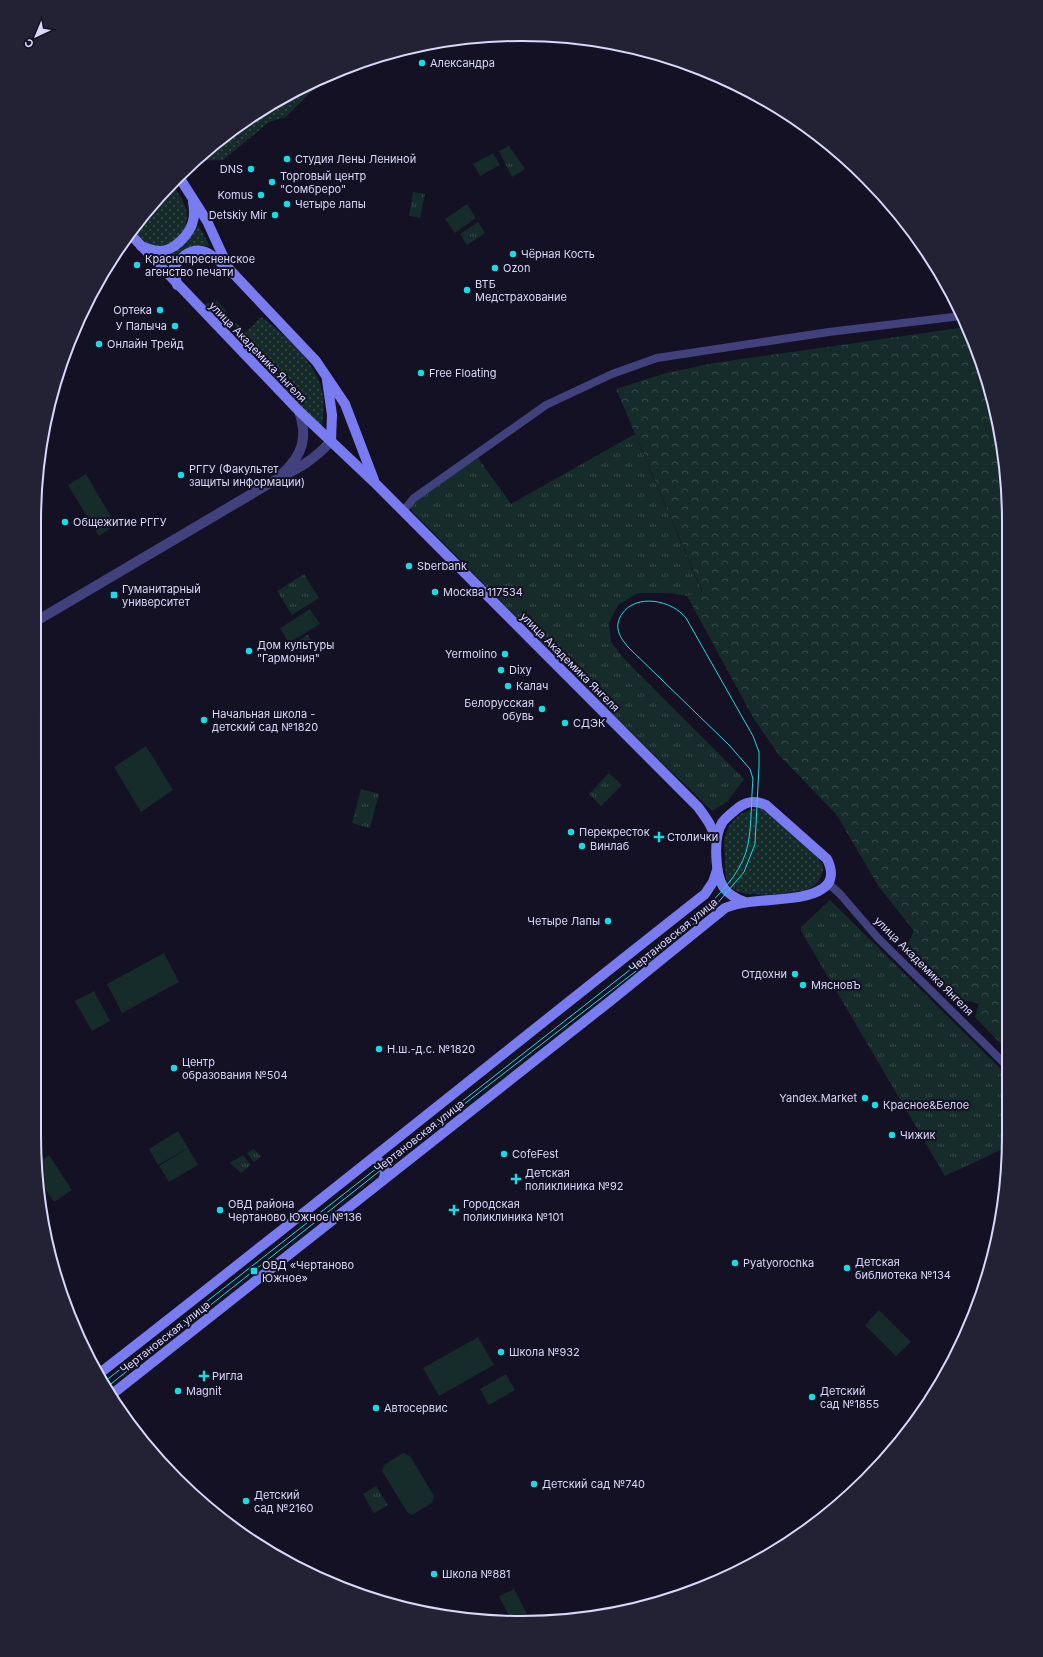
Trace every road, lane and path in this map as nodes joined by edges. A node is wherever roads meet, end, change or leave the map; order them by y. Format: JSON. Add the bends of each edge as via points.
{"nodes":[{"id":1,"x":182,"y":182,"type":"edge"},
{"id":2,"x":193,"y":199,"type":"junction"},
{"id":3,"x":134,"y":238,"type":"edge"},
{"id":4,"x":140,"y":245,"type":"junction"},
{"id":5,"x":229,"y":269,"type":"junction"},
{"id":6,"x":177,"y":285,"type":"junction"},
{"id":7,"x":955,"y":317,"type":"edge"},
{"id":8,"x":325,"y":374,"type":"junction"},
{"id":9,"x":299,"y":411,"type":"junction"},
{"id":10,"x":331,"y":442,"type":"junction"},
{"id":11,"x":277,"y":479,"type":"junction"},
{"id":12,"x":374,"y":482,"type":"junction"},
{"id":13,"x":403,"y":511,"type":"junction"},
{"id":14,"x":41,"y":618,"type":"edge"},
{"id":15,"x":742,"y":805,"type":"junction"},
{"id":16,"x":698,"y":807,"type":"junction"},
{"id":17,"x":716,"y":842,"type":"junction"},
{"id":18,"x":717,"y":870,"type":"junction"},
{"id":19,"x":828,"y":883,"type":"junction"},
{"id":20,"x":744,"y":902,"type":"junction"},
{"id":21,"x":1002,"y":1061,"type":"edge"},
{"id":22,"x":372,"y":1159,"type":"junction"},
{"id":23,"x":383,"y":1180,"type":"junction"},
{"id":24,"x":103,"y":1371,"type":"edge"},
{"id":25,"x":115,"y":1392,"type":"edge"}],
"edges":[{"from":1,"to":2,"type":"main road","name":"улица Академика Янгеля"},
{"from":2,"to":4,"type":"main road","via":[[194,213],[191,226],[186,235],[174,246],[158,251]]},
{"from":2,"to":5,"type":"main road","name":"улица Академика Янгеля","via":[[213,233]]},
{"from":3,"to":4,"type":"main road","name":"улица Академика Янгеля"},
{"from":4,"to":6,"type":"main road","name":"улица Академика Янгеля"},
{"from":5,"to":6,"type":"main road","via":[[207,252],[195,250],[176,264],[174,271]]},
{"from":5,"to":8,"type":"main road","name":"улица Академика Янгеля","via":[[304,347]]},
{"from":6,"to":9,"type":"main road","name":"улица Академика Янгеля"},
{"from":7,"to":13,"type":"street","via":[[745,344],[657,358],[641,363],[588,384],[534,412],[414,498]]},
{"from":8,"to":10,"type":"main road","via":[[332,415]]},
{"from":8,"to":12,"type":"main road","name":"улица Академика Янгеля","via":[[345,404]]},
{"from":9,"to":10,"type":"main road","name":"улица Академика Янгеля"},
{"from":9,"to":11,"type":"street","via":[[304,424],[303,443],[294,461]]},
{"from":10,"to":11,"type":"street","via":[[311,461]]},
{"from":10,"to":12,"type":"main road","name":"улица Академика Янгеля"},
{"from":11,"to":14,"type":"street"},
{"from":12,"to":13,"type":"main road","name":"улица Академика Янгеля"},
{"from":13,"to":16,"type":"main road","name":"улица Академика Янгеля"},
{"from":15,"to":16,"type":"main road","via":[[718,816],[711,816]]},
{"from":15,"to":17,"type":"main road","name":"Чертановская улица","via":[[721,823]]},
{"from":15,"to":19,"type":"main road","via":[[757,801],[766,805],[827,859],[831,868]]},
{"from":16,"to":17,"type":"main road","via":[[713,831]]},
{"from":17,"to":18,"type":"main road","name":"Чертановская улица"},
{"from":18,"to":20,"type":"main road","name":"Чертановская улица","via":[[724,888]]},
{"from":18,"to":22,"type":"main road","name":"Чертановская улица","via":[[705,894]]},
{"from":19,"to":20,"type":"main road","name":"Чертановская улица","via":[[823,889],[810,894]]},
{"from":19,"to":21,"type":"street","name":"улица Академика Янгеля","via":[[878,938]]},
{"from":20,"to":23,"type":"main road","name":"Чертановская улица","via":[[725,908]]},
{"from":22,"to":23,"type":"main road","via":[[378,1160],[384,1168],[386,1174]]},
{"from":22,"to":24,"type":"main road","name":"Чертановская улица"},
{"from":23,"to":25,"type":"main road","name":"Чертановская улица"}]}
